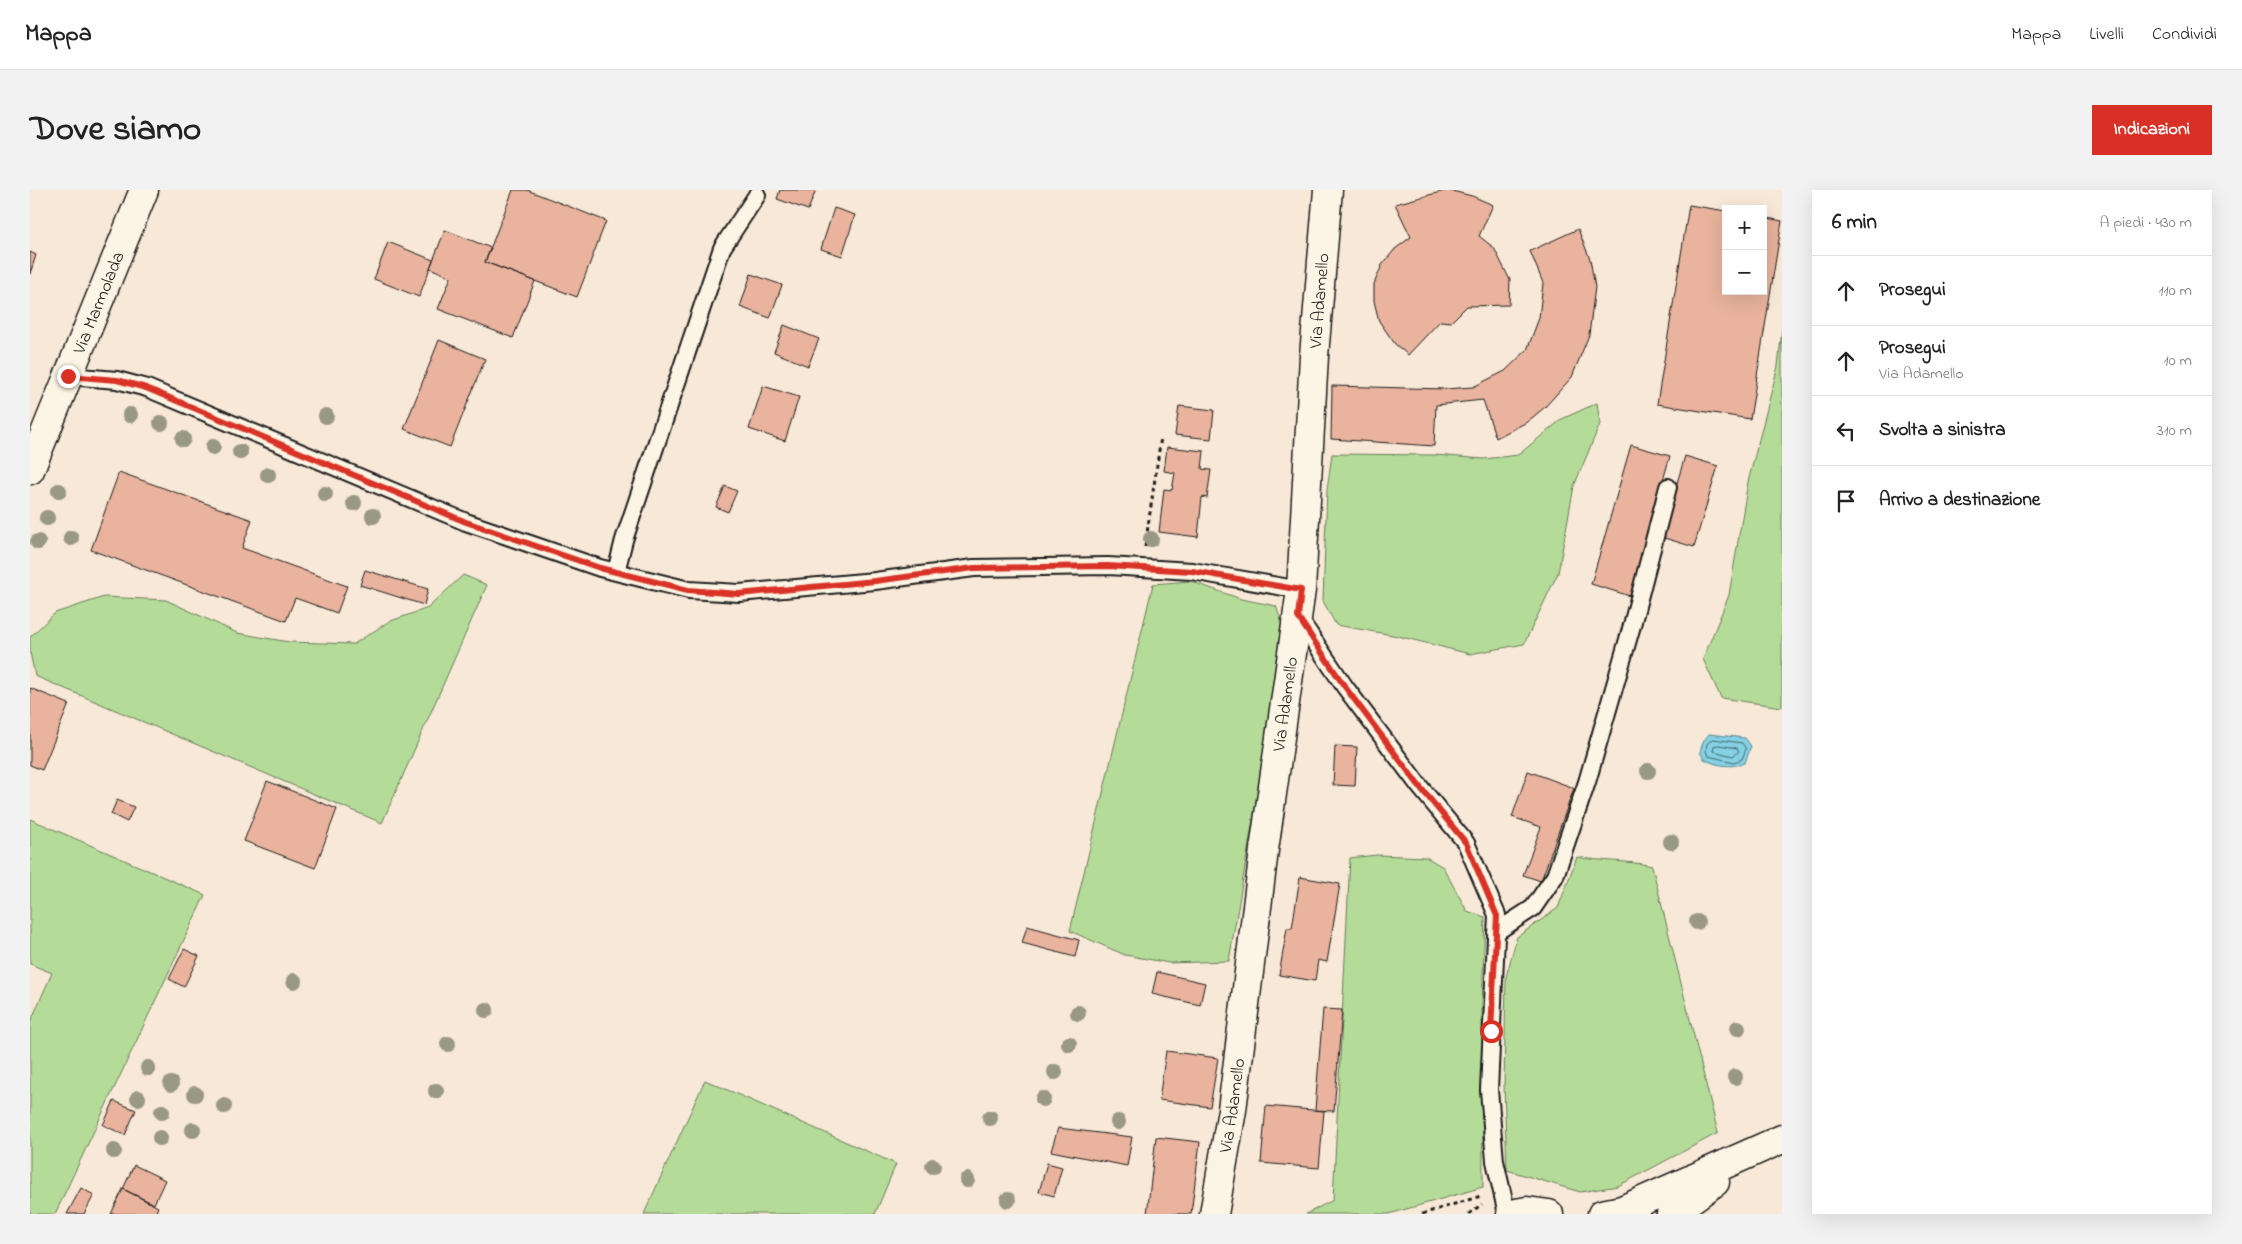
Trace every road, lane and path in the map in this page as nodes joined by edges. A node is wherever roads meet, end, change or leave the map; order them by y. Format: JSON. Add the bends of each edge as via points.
{"nodes":[{"id":1,"x":144,"y":190,"type":"edge"},
{"id":2,"x":1328,"y":190,"type":"edge"},
{"id":3,"x":757,"y":196,"type":"dead end"},
{"id":4,"x":68,"y":376,"type":"junction"},
{"id":5,"x":1161,"y":436,"type":"dead end"},
{"id":6,"x":30,"y":470,"type":"edge"},
{"id":7,"x":1668,"y":487,"type":"dead end"},
{"id":8,"x":1142,"y":568,"type":"junction"},
{"id":9,"x":616,"y":572,"type":"junction"},
{"id":10,"x":1301,"y":590,"type":"junction"},
{"id":11,"x":1298,"y":617,"type":"junction"},
{"id":12,"x":1496,"y":932,"type":"junction"},
{"id":13,"x":1772,"y":1144,"type":"edge"},
{"id":14,"x":1500,"y":1184,"type":"junction"},
{"id":15,"x":1214,"y":1214,"type":"edge"},
{"id":16,"x":1422,"y":1214,"type":"edge"},
{"id":17,"x":1507,"y":1214,"type":"edge"},
{"id":18,"x":1511,"y":1214,"type":"edge"},
{"id":19,"x":1549,"y":1214,"type":"edge"},
{"id":20,"x":1602,"y":1214,"type":"edge"},
{"id":21,"x":1671,"y":1214,"type":"edge"}],
"edges":[{"from":1,"to":4,"type":"street","name":"Via Marmolada"},
{"from":2,"to":10,"type":"street","name":"Via Adamello","via":[[1314,356]]},
{"from":3,"to":9,"type":"lane","via":[[722,248]]},
{"from":4,"to":6,"type":"street","name":"Via Marmolada"},
{"from":4,"to":9,"type":"lane","via":[[117,380],[146,388],[466,522]]},
{"from":5,"to":8,"type":"path"},
{"from":7,"to":12,"type":"lane","via":[[1589,773],[1555,876],[1533,908]]},
{"from":8,"to":9,"type":"lane","via":[[974,568],[739,594],[688,590]]},
{"from":8,"to":10,"type":"lane","via":[[1192,571]]},
{"from":10,"to":11,"type":"street","name":"Via Adamello"},
{"from":11,"to":12,"type":"lane","via":[[1345,687],[1466,843],[1497,916]]},
{"from":11,"to":15,"type":"street","name":"Via Adamello","via":[[1264,850],[1232,1110]]},
{"from":12,"to":14,"type":"lane","via":[[1488,1090]]},
{"from":13,"to":20,"type":"street","via":[[1622,1210]]},
{"from":13,"to":21,"type":"street"},
{"from":14,"to":16,"type":"path","via":[[1480,1198]]},
{"from":14,"to":17,"type":"lane"},
{"from":18,"to":19,"type":"street","via":[[1527,1211]]}]}
